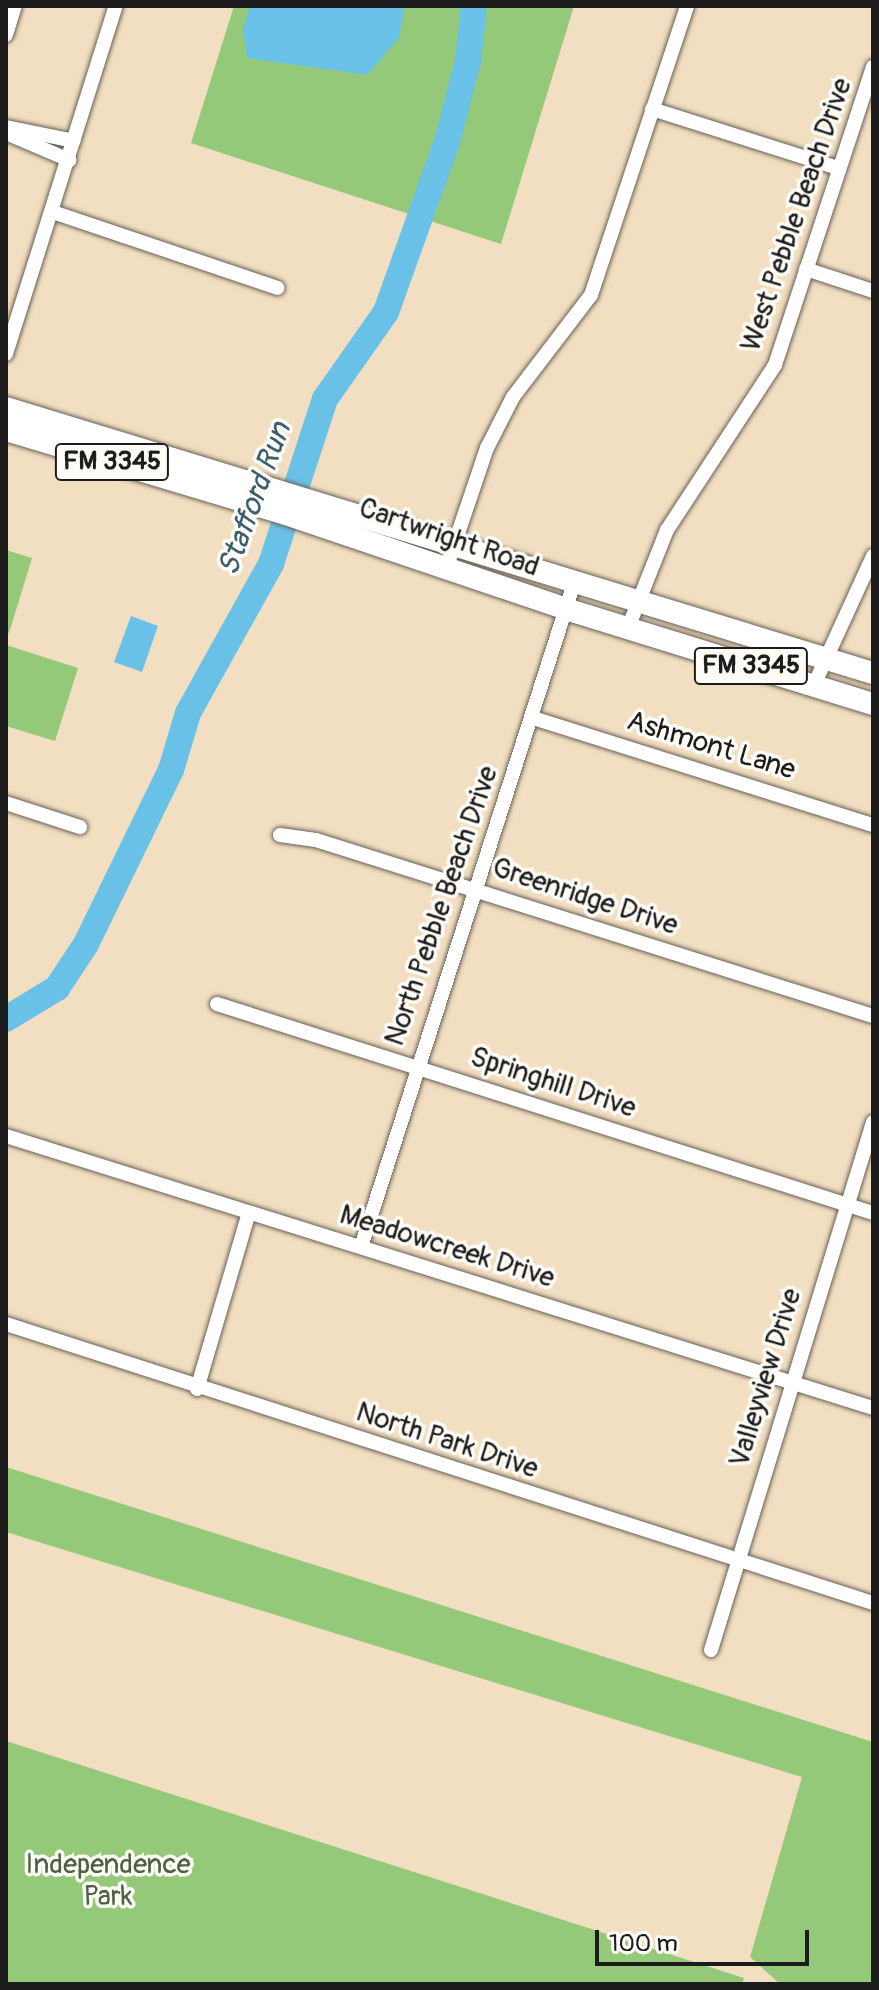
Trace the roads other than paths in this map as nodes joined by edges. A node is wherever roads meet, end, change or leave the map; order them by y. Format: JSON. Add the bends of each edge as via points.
{"nodes":[{"id":1,"x":15,"y":6,"type":"edge"},
{"id":2,"x":116,"y":6,"type":"edge"},
{"id":3,"x":687,"y":6,"type":"edge"},
{"id":4,"x":6,"y":35,"type":"edge"},
{"id":5,"x":873,"y":67,"type":"edge"},
{"id":6,"x":870,"y":87,"type":"edge"},
{"id":7,"x":652,"y":109,"type":"junction"},
{"id":8,"x":6,"y":130,"type":"edge"},
{"id":9,"x":74,"y":141,"type":"junction"},
{"id":10,"x":69,"y":160,"type":"junction"},
{"id":11,"x":838,"y":168,"type":"junction"},
{"id":12,"x":53,"y":212,"type":"junction"},
{"id":13,"x":806,"y":269,"type":"junction"},
{"id":14,"x":278,"y":288,"type":"dead end"},
{"id":15,"x":873,"y":291,"type":"edge"},
{"id":16,"x":6,"y":354,"type":"edge"},
{"id":17,"x":6,"y":408,"type":"edge"},
{"id":18,"x":6,"y":430,"type":"edge"},
{"id":19,"x":221,"y":484,"type":"junction"},
{"id":20,"x":450,"y":555,"type":"junction"},
{"id":21,"x":873,"y":556,"type":"edge"},
{"id":22,"x":574,"y":583,"type":"junction"},
{"id":23,"x":635,"y":602,"type":"junction"},
{"id":24,"x":569,"y":610,"type":"junction"},
{"id":25,"x":628,"y":628,"type":"junction"},
{"id":26,"x":823,"y":657,"type":"junction"},
{"id":27,"x":873,"y":673,"type":"edge"},
{"id":28,"x":814,"y":685,"type":"junction"},
{"id":29,"x":873,"y":704,"type":"edge"},
{"id":30,"x":533,"y":718,"type":"junction"},
{"id":31,"x":6,"y":803,"type":"edge"},
{"id":32,"x":873,"y":825,"type":"edge"},
{"id":33,"x":80,"y":827,"type":"dead end"},
{"id":34,"x":280,"y":835,"type":"dead end"},
{"id":35,"x":477,"y":890,"type":"junction"},
{"id":36,"x":217,"y":1004,"type":"dead end"},
{"id":37,"x":873,"y":1016,"type":"edge"},
{"id":38,"x":415,"y":1067,"type":"junction"},
{"id":39,"x":873,"y":1122,"type":"edge"},
{"id":40,"x":6,"y":1136,"type":"edge"},
{"id":41,"x":846,"y":1204,"type":"junction"},
{"id":42,"x":249,"y":1212,"type":"junction"},
{"id":43,"x":873,"y":1213,"type":"edge"},
{"id":44,"x":361,"y":1247,"type":"junction"},
{"id":45,"x":6,"y":1324,"type":"edge"},
{"id":46,"x":792,"y":1383,"type":"junction"},
{"id":47,"x":197,"y":1389,"type":"junction"},
{"id":48,"x":873,"y":1408,"type":"edge"},
{"id":49,"x":738,"y":1560,"type":"junction"},
{"id":50,"x":873,"y":1603,"type":"edge"},
{"id":51,"x":711,"y":1650,"type":"dead end"}],
"edges":[{"from":1,"to":4,"type":"street"},
{"from":2,"to":9,"type":"street"},
{"from":3,"to":7,"type":"street"},
{"from":5,"to":6,"type":"street","name":"West Pebble Beach Drive"},
{"from":6,"to":11,"type":"street","name":"West Pebble Beach Drive"},
{"from":7,"to":11,"type":"street"},
{"from":7,"to":20,"type":"street","via":[[591,295],[513,397],[487,448]]},
{"from":8,"to":9,"type":"street"},
{"from":8,"to":10,"type":"street"},
{"from":9,"to":10,"type":"street"},
{"from":10,"to":12,"type":"street"},
{"from":11,"to":13,"type":"street","name":"West Pebble Beach Drive"},
{"from":12,"to":14,"type":"street"},
{"from":12,"to":16,"type":"street"},
{"from":13,"to":15,"type":"street"},
{"from":13,"to":23,"type":"street","name":"West Pebble Beach Drive","via":[[775,365],[667,530]]},
{"from":17,"to":19,"type":"main road","name":"Cartwright Road","number":"FM 3345"},
{"from":18,"to":19,"type":"main road","name":"Cartwright Road","number":"FM 3345"},
{"from":19,"to":20,"type":"main road","name":"Cartwright Road","number":"FM 3345","via":[[364,518]]},
{"from":19,"to":20,"type":"main road","name":"Cartwright Road","number":"FM 3345","via":[[347,535]]},
{"from":20,"to":22,"type":"main road","name":"Cartwright Road","number":"FM 3345"},
{"from":20,"to":24,"type":"main road","name":"Cartwright Road","number":"FM 3345"},
{"from":21,"to":26,"type":"street"},
{"from":22,"to":23,"type":"main road","name":"Cartwright Road","number":"FM 3345"},
{"from":22,"to":24,"type":"street","name":"North Pebble Beach Drive"},
{"from":23,"to":25,"type":"street","name":"West Pebble Beach Drive"},
{"from":23,"to":26,"type":"main road","name":"Cartwright Road","number":"FM 3345"},
{"from":24,"to":25,"type":"main road","name":"Cartwright Road","number":"FM 3345"},
{"from":24,"to":30,"type":"street","name":"North Pebble Beach Drive"},
{"from":25,"to":28,"type":"main road","name":"Cartwright Road","number":"FM 3345"},
{"from":26,"to":27,"type":"main road","name":"Cartwright Road","number":"FM 3345"},
{"from":26,"to":28,"type":"street"},
{"from":28,"to":29,"type":"main road","name":"Cartwright Road","number":"FM 3345"},
{"from":30,"to":32,"type":"street","name":"Ashmont Lane"},
{"from":30,"to":35,"type":"street","name":"North Pebble Beach Drive"},
{"from":31,"to":33,"type":"street"},
{"from":34,"to":35,"type":"street","name":"Greenridge Drive","via":[[316,840]]},
{"from":35,"to":37,"type":"street","name":"Greenridge Drive"},
{"from":35,"to":38,"type":"street","name":"North Pebble Beach Drive"},
{"from":36,"to":38,"type":"street","name":"Springhill Drive"},
{"from":38,"to":41,"type":"street","name":"Springhill Drive"},
{"from":38,"to":44,"type":"street","name":"North Pebble Beach Drive"},
{"from":39,"to":41,"type":"street","name":"Valleyview Drive"},
{"from":40,"to":42,"type":"street","name":"Meadowcreek Drive"},
{"from":41,"to":43,"type":"street","name":"Springhill Drive"},
{"from":41,"to":46,"type":"street","name":"Valleyview Drive"},
{"from":42,"to":44,"type":"street","name":"Meadowcreek Drive"},
{"from":42,"to":47,"type":"street"},
{"from":44,"to":46,"type":"street","name":"Meadowcreek Drive"},
{"from":45,"to":47,"type":"street","name":"North Park Drive"},
{"from":46,"to":48,"type":"street","name":"Meadowcreek Drive"},
{"from":46,"to":49,"type":"street","name":"Valleyview Drive"},
{"from":47,"to":49,"type":"street","name":"North Park Drive"},
{"from":49,"to":50,"type":"street","name":"North Park Drive"},
{"from":49,"to":51,"type":"street","name":"Valleyview Drive"}]}
